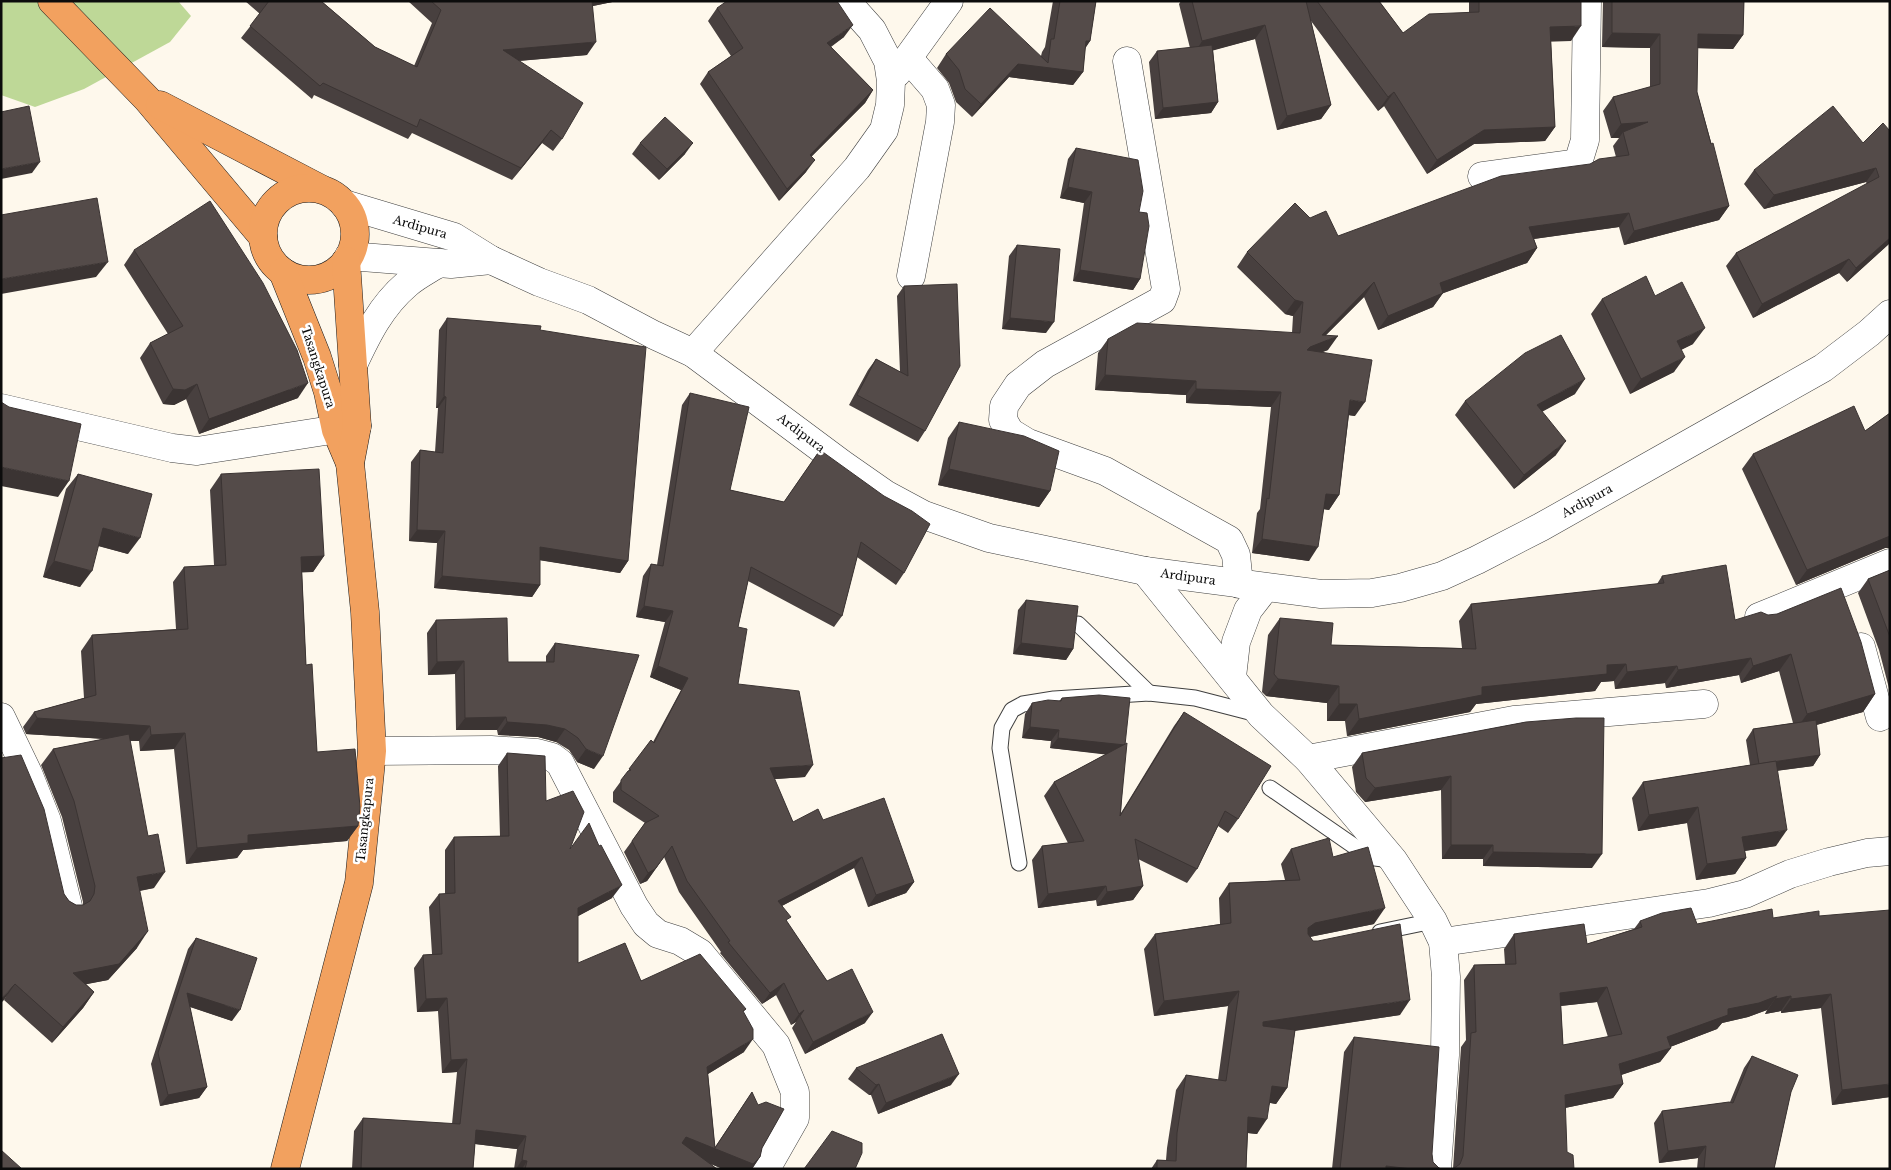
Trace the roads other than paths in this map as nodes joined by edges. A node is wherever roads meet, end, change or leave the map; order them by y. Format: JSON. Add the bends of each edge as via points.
{"nodes":[{"id":1,"x":52,"y":1,"type":"edge"},
{"id":2,"x":846,"y":1,"type":"edge"},
{"id":3,"x":949,"y":1,"type":"edge"},
{"id":4,"x":1587,"y":1,"type":"edge"},
{"id":5,"x":909,"y":59,"type":"junction"},
{"id":6,"x":1127,"y":61,"type":"dead end"},
{"id":7,"x":891,"y":81,"type":"junction"},
{"id":8,"x":147,"y":99,"type":"junction"},
{"id":9,"x":1482,"y":176,"type":"dead end"},
{"id":10,"x":321,"y":190,"type":"junction"},
{"id":11,"x":344,"y":204,"type":"junction"},
{"id":12,"x":263,"y":237,"type":"junction"},
{"id":13,"x":347,"y":258,"type":"junction"},
{"id":14,"x":491,"y":260,"type":"junction"},
{"id":15,"x":439,"y":263,"type":"junction"},
{"id":16,"x":282,"y":272,"type":"junction"},
{"id":17,"x":911,"y":276,"type":"dead end"},
{"id":18,"x":1890,"y":314,"type":"edge"},
{"id":19,"x":693,"y":353,"type":"junction"},
{"id":20,"x":353,"y":365,"type":"junction"},
{"id":21,"x":1,"y":408,"type":"edge"},
{"id":22,"x":347,"y":428,"type":"junction"},
{"id":23,"x":1890,"y":562,"type":"edge"},
{"id":24,"x":1145,"y":571,"type":"junction"},
{"id":25,"x":1838,"y":585,"type":"junction"},
{"id":26,"x":1252,"y":586,"type":"junction"},
{"id":27,"x":1759,"y":617,"type":"edge"},
{"id":28,"x":1078,"y":624,"type":"edge"},
{"id":29,"x":1232,"y":677,"type":"junction"},
{"id":30,"x":1149,"y":693,"type":"junction"},
{"id":31,"x":1704,"y":704,"type":"dead end"},
{"id":32,"x":1261,"y":715,"type":"junction"},
{"id":33,"x":1,"y":717,"type":"edge"},
{"id":34,"x":1880,"y":717,"type":"dead end"},
{"id":35,"x":372,"y":752,"type":"junction"},
{"id":36,"x":1308,"y":759,"type":"junction"},
{"id":37,"x":1270,"y":788,"type":"edge"},
{"id":38,"x":1890,"y":851,"type":"edge"},
{"id":39,"x":1393,"y":860,"type":"junction"},
{"id":40,"x":1019,"y":863,"type":"dead end"},
{"id":41,"x":68,"y":906,"type":"edge"},
{"id":42,"x":1438,"y":931,"type":"junction"},
{"id":43,"x":1364,"y":935,"type":"edge"},
{"id":44,"x":285,"y":1169,"type":"edge"},
{"id":45,"x":766,"y":1169,"type":"edge"},
{"id":46,"x":1437,"y":1169,"type":"edge"}],
"edges":[{"from":1,"to":8,"type":"highway"},
{"from":2,"to":7,"type":"street","via":[[872,30],[888,61]]},
{"from":3,"to":5,"type":"street"},
{"from":4,"to":9,"type":"street","via":[[1585,140],[1578,163]]},
{"from":5,"to":7,"type":"street"},
{"from":5,"to":17,"type":"street","via":[[935,89],[941,105]]},
{"from":6,"to":26,"type":"street","via":[[1166,289],[1162,300],[1045,364],[1018,385],[1004,406],[1003,420],[1010,432],[1028,443],[1106,470],[1230,540]]},
{"from":7,"to":19,"type":"street","via":[[884,130],[857,168]]},
{"from":8,"to":10,"type":"highway"},
{"from":8,"to":12,"type":"highway"},
{"from":10,"to":11,"type":"highway"},
{"from":10,"to":12,"type":"highway","via":[[307,188],[280,198],[264,222]]},
{"from":11,"to":13,"type":"highway","via":[[355,229],[354,243]]},
{"from":11,"to":14,"type":"street","name":"Ardipura","via":[[454,237]]},
{"from":12,"to":16,"type":"highway","via":[[266,251]]},
{"from":13,"to":15,"type":"street"},
{"from":13,"to":16,"type":"highway","via":[[336,271],[323,278],[295,278]]},
{"from":13,"to":20,"type":"highway","name":"Tasangkapura"},
{"from":14,"to":15,"type":"street"},
{"from":14,"to":19,"type":"street","name":"Ardipura","via":[[588,300]]},
{"from":15,"to":20,"type":"street","via":[[407,284],[386,305]]},
{"from":16,"to":22,"type":"highway","name":"Tasangkapura","via":[[328,392]]},
{"from":18,"to":26,"type":"street","name":"Ardipura","via":[[1823,368],[1541,527],[1451,572],[1372,593],[1321,594]]},
{"from":19,"to":24,"type":"street","name":"Ardipura","via":[[842,464],[885,494],[924,515],[989,538]]},
{"from":20,"to":22,"type":"highway","name":"Tasangkapura"},
{"from":21,"to":22,"type":"street","via":[[197,451]]},
{"from":22,"to":35,"type":"highway","name":"Tasangkapura","via":[[365,612]]},
{"from":23,"to":25,"type":"street"},
{"from":24,"to":26,"type":"street","name":"Ardipura"},
{"from":24,"to":29,"type":"street"},
{"from":25,"to":27,"type":"street"},
{"from":25,"to":34,"type":"street","via":[[1864,654]]},
{"from":26,"to":29,"type":"street","via":[[1248,610],[1236,642]]},
{"from":28,"to":30,"type":"lane"},
{"from":29,"to":32,"type":"street"},
{"from":30,"to":32,"type":"lane","via":[[1195,698]]},
{"from":30,"to":40,"type":"lane","via":[[1054,699],[1023,704],[1012,710],[1002,728],[1000,748]]},
{"from":31,"to":36,"type":"street","via":[[1514,720]]},
{"from":32,"to":36,"type":"street"},
{"from":33,"to":41,"type":"street","via":[[48,821]]},
{"from":35,"to":44,"type":"highway","name":"Tasangkapura","via":[[359,882]]},
{"from":35,"to":45,"type":"street","via":[[491,750],[537,753],[560,763],[646,924],[658,934],[680,941],[700,953],[776,1045],[795,1092],[795,1118]]},
{"from":36,"to":39,"type":"street"},
{"from":37,"to":39,"type":"lane","via":[[1364,853],[1374,858]]},
{"from":38,"to":42,"type":"street","via":[[1829,862],[1790,874],[1745,894],[1709,903]]},
{"from":39,"to":42,"type":"street"},
{"from":42,"to":43,"type":"lane"},
{"from":42,"to":46,"type":"street","via":[[1446,977],[1445,1055]]}]}
